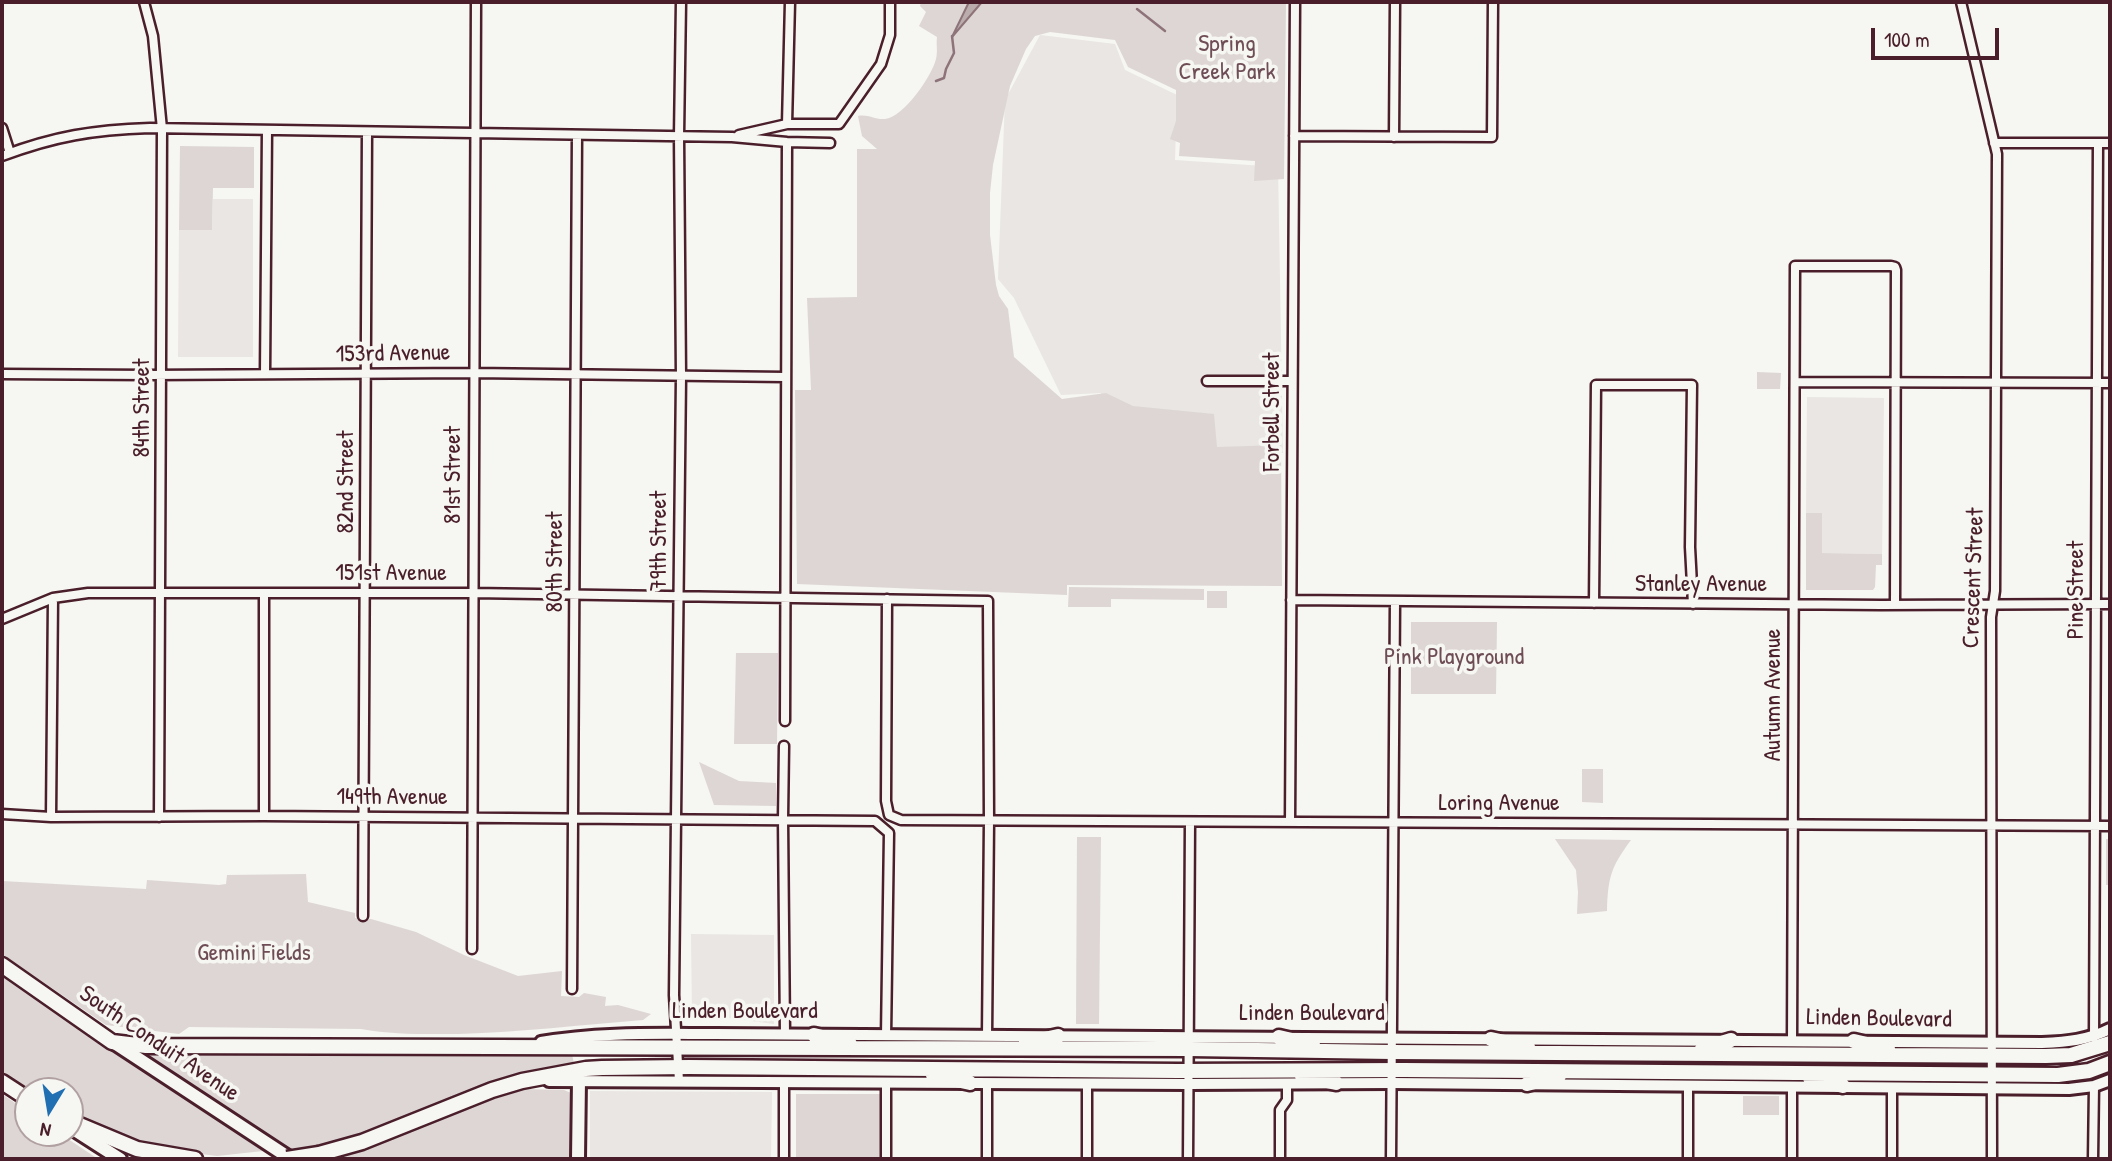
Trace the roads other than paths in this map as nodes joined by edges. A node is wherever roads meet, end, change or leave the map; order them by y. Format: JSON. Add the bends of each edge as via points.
{"nodes":[{"id":1,"x":144,"y":2,"type":"edge"},
{"id":2,"x":476,"y":2,"type":"edge"},
{"id":3,"x":681,"y":2,"type":"edge"},
{"id":4,"x":790,"y":2,"type":"edge"},
{"id":5,"x":890,"y":2,"type":"edge"},
{"id":6,"x":1295,"y":2,"type":"edge"},
{"id":7,"x":1395,"y":2,"type":"edge"},
{"id":8,"x":1493,"y":2,"type":"edge"},
{"id":9,"x":1961,"y":2,"type":"edge"},
{"id":10,"x":787,"y":124,"type":"junction"},
{"id":11,"x":2,"y":128,"type":"edge"},
{"id":12,"x":162,"y":129,"type":"junction"},
{"id":13,"x":267,"y":130,"type":"junction"},
{"id":14,"x":367,"y":132,"type":"junction"},
{"id":15,"x":475,"y":133,"type":"junction"},
{"id":16,"x":577,"y":135,"type":"junction"},
{"id":17,"x":679,"y":136,"type":"junction"},
{"id":18,"x":732,"y":136,"type":"junction"},
{"id":19,"x":1294,"y":136,"type":"junction"},
{"id":20,"x":1394,"y":137,"type":"junction"},
{"id":21,"x":787,"y":142,"type":"junction"},
{"id":22,"x":1994,"y":142,"type":"junction"},
{"id":23,"x":830,"y":143,"type":"dead end"},
{"id":24,"x":2098,"y":143,"type":"junction"},
{"id":25,"x":2110,"y":143,"type":"edge"},
{"id":26,"x":6,"y":154,"type":"edge"},
{"id":27,"x":365,"y":373,"type":"junction"},
{"id":28,"x":474,"y":373,"type":"junction"},
{"id":29,"x":2,"y":374,"type":"edge"},
{"id":30,"x":265,"y":374,"type":"junction"},
{"id":31,"x":576,"y":374,"type":"junction"},
{"id":32,"x":162,"y":375,"type":"junction"},
{"id":33,"x":681,"y":377,"type":"junction"},
{"id":34,"x":785,"y":377,"type":"junction"},
{"id":35,"x":1207,"y":381,"type":"dead end"},
{"id":36,"x":1292,"y":381,"type":"junction"},
{"id":37,"x":1795,"y":382,"type":"junction"},
{"id":38,"x":1896,"y":382,"type":"junction"},
{"id":39,"x":1996,"y":383,"type":"junction"},
{"id":40,"x":2097,"y":383,"type":"junction"},
{"id":41,"x":2110,"y":383,"type":"edge"},
{"id":42,"x":160,"y":593,"type":"junction"},
{"id":43,"x":264,"y":593,"type":"junction"},
{"id":44,"x":366,"y":593,"type":"junction"},
{"id":45,"x":473,"y":593,"type":"junction"},
{"id":46,"x":575,"y":595,"type":"junction"},
{"id":47,"x":679,"y":597,"type":"junction"},
{"id":48,"x":53,"y":598,"type":"junction"},
{"id":49,"x":785,"y":599,"type":"junction"},
{"id":50,"x":887,"y":599,"type":"junction"},
{"id":51,"x":1290,"y":600,"type":"junction"},
{"id":52,"x":1395,"y":602,"type":"junction"},
{"id":53,"x":1594,"y":603,"type":"junction"},
{"id":54,"x":1693,"y":604,"type":"junction"},
{"id":55,"x":1794,"y":604,"type":"junction"},
{"id":56,"x":1993,"y":604,"type":"junction"},
{"id":57,"x":2096,"y":604,"type":"junction"},
{"id":58,"x":2110,"y":604,"type":"edge"},
{"id":59,"x":1895,"y":605,"type":"junction"},
{"id":60,"x":2,"y":619,"type":"edge"},
{"id":61,"x":785,"y":721,"type":"dead end"},
{"id":62,"x":784,"y":746,"type":"dead end"},
{"id":63,"x":2,"y":814,"type":"edge"},
{"id":64,"x":264,"y":816,"type":"junction"},
{"id":65,"x":51,"y":817,"type":"junction"},
{"id":66,"x":159,"y":817,"type":"junction"},
{"id":67,"x":365,"y":817,"type":"junction"},
{"id":68,"x":472,"y":817,"type":"junction"},
{"id":69,"x":574,"y":818,"type":"junction"},
{"id":70,"x":677,"y":818,"type":"junction"},
{"id":71,"x":783,"y":819,"type":"junction"},
{"id":72,"x":989,"y":821,"type":"junction"},
{"id":73,"x":1190,"y":822,"type":"junction"},
{"id":74,"x":1290,"y":822,"type":"junction"},
{"id":75,"x":1395,"y":823,"type":"junction"},
{"id":76,"x":1793,"y":825,"type":"junction"},
{"id":77,"x":1990,"y":825,"type":"junction"},
{"id":78,"x":2095,"y":826,"type":"junction"},
{"id":79,"x":2110,"y":826,"type":"edge"},
{"id":80,"x":363,"y":916,"type":"dead end"},
{"id":81,"x":472,"y":949,"type":"dead end"},
{"id":82,"x":2,"y":965,"type":"edge"},
{"id":83,"x":572,"y":989,"type":"dead end"},
{"id":84,"x":2110,"y":1029,"type":"edge"},
{"id":85,"x":785,"y":1035,"type":"junction"},
{"id":86,"x":814,"y":1035,"type":"junction"},
{"id":87,"x":886,"y":1035,"type":"junction"},
{"id":88,"x":1059,"y":1036,"type":"joint"},
{"id":89,"x":1279,"y":1037,"type":"junction"},
{"id":90,"x":2094,"y":1037,"type":"junction"},
{"id":91,"x":1491,"y":1039,"type":"junction"},
{"id":92,"x":1731,"y":1040,"type":"junction"},
{"id":93,"x":1792,"y":1041,"type":"junction"},
{"id":94,"x":1854,"y":1041,"type":"junction"},
{"id":95,"x":112,"y":1042,"type":"junction"},
{"id":96,"x":676,"y":1042,"type":"junction"},
{"id":97,"x":1189,"y":1042,"type":"junction"},
{"id":98,"x":990,"y":1043,"type":"junction"},
{"id":99,"x":2110,"y":1043,"type":"edge"},
{"id":100,"x":1392,"y":1045,"type":"junction"},
{"id":101,"x":871,"y":1049,"type":"junction"},
{"id":102,"x":1991,"y":1049,"type":"junction"},
{"id":103,"x":1339,"y":1051,"type":"junction"},
{"id":104,"x":1553,"y":1053,"type":"junction"},
{"id":105,"x":1688,"y":1054,"type":"junction"},
{"id":106,"x":1920,"y":1055,"type":"junction"},
{"id":107,"x":2110,"y":1063,"type":"edge"},
{"id":108,"x":901,"y":1068,"type":"junction"},
{"id":109,"x":1277,"y":1070,"type":"junction"},
{"id":110,"x":1584,"y":1071,"type":"junction"},
{"id":111,"x":1785,"y":1072,"type":"junction"},
{"id":112,"x":679,"y":1074,"type":"junction"},
{"id":113,"x":579,"y":1075,"type":"junction"},
{"id":114,"x":1392,"y":1076,"type":"junction"},
{"id":115,"x":1189,"y":1077,"type":"junction"},
{"id":116,"x":2110,"y":1080,"type":"edge"},
{"id":117,"x":1991,"y":1081,"type":"junction"},
{"id":118,"x":785,"y":1082,"type":"junction"},
{"id":119,"x":886,"y":1082,"type":"junction"},
{"id":120,"x":970,"y":1083,"type":"junction"},
{"id":121,"x":987,"y":1083,"type":"junction"},
{"id":122,"x":1087,"y":1083,"type":"junction"},
{"id":123,"x":1287,"y":1083,"type":"junction"},
{"id":124,"x":1336,"y":1083,"type":"junction"},
{"id":125,"x":1527,"y":1084,"type":"junction"},
{"id":126,"x":1688,"y":1085,"type":"junction"},
{"id":127,"x":1792,"y":1086,"type":"junction"},
{"id":128,"x":2094,"y":1086,"type":"junction"},
{"id":129,"x":1843,"y":1087,"type":"junction"},
{"id":130,"x":1892,"y":1087,"type":"junction"},
{"id":131,"x":84,"y":1127,"type":"edge"},
{"id":132,"x":84,"y":1136,"type":"edge"},
{"id":133,"x":120,"y":1159,"type":"edge"},
{"id":134,"x":195,"y":1159,"type":"edge"},
{"id":135,"x":289,"y":1159,"type":"edge"},
{"id":136,"x":578,"y":1159,"type":"edge"},
{"id":137,"x":784,"y":1159,"type":"edge"},
{"id":138,"x":886,"y":1159,"type":"edge"},
{"id":139,"x":987,"y":1159,"type":"edge"},
{"id":140,"x":1087,"y":1159,"type":"edge"},
{"id":141,"x":1188,"y":1159,"type":"edge"},
{"id":142,"x":1280,"y":1159,"type":"edge"},
{"id":143,"x":1391,"y":1159,"type":"edge"},
{"id":144,"x":1688,"y":1159,"type":"edge"},
{"id":145,"x":1792,"y":1159,"type":"edge"},
{"id":146,"x":1892,"y":1159,"type":"edge"},
{"id":147,"x":1992,"y":1159,"type":"edge"},
{"id":148,"x":2093,"y":1159,"type":"edge"}],
"edges":[{"from":1,"to":12,"type":"street","name":"84th Street","via":[[153,36]]},
{"from":2,"to":15,"type":"street","name":"81st Street"},
{"from":3,"to":17,"type":"street","name":"79th Street"},
{"from":4,"to":10,"type":"street"},
{"from":5,"to":10,"type":"street","via":[[890,35],[881,64],[839,124]]},
{"from":6,"to":19,"type":"street","name":"Forbell Street"},
{"from":7,"to":20,"type":"street"},
{"from":8,"to":20,"type":"street","via":[[1492,137]]},
{"from":9,"to":22,"type":"street","name":"Crescent Street"},
{"from":10,"to":18,"type":"street"},
{"from":11,"to":26,"type":"street"},
{"from":12,"to":13,"type":"street"},
{"from":12,"to":26,"type":"street","via":[[80,133]]},
{"from":12,"to":32,"type":"street","name":"84th Street"},
{"from":13,"to":14,"type":"street"},
{"from":13,"to":30,"type":"street"},
{"from":14,"to":15,"type":"street"},
{"from":14,"to":27,"type":"street","name":"82nd Street"},
{"from":15,"to":16,"type":"street"},
{"from":15,"to":28,"type":"street","name":"81st Street"},
{"from":16,"to":17,"type":"street"},
{"from":16,"to":31,"type":"street","name":"80th Street"},
{"from":17,"to":18,"type":"street"},
{"from":17,"to":33,"type":"street","name":"79th Street"},
{"from":18,"to":21,"type":"street"},
{"from":19,"to":20,"type":"street"},
{"from":19,"to":36,"type":"street","name":"Forbell Street"},
{"from":21,"to":23,"type":"street"},
{"from":21,"to":34,"type":"street"},
{"from":22,"to":24,"type":"street"},
{"from":22,"to":39,"type":"street","name":"Crescent Street"},
{"from":24,"to":25,"type":"street"},
{"from":24,"to":40,"type":"street","name":"Pine Street"},
{"from":27,"to":28,"type":"street","name":"153rd Avenue"},
{"from":27,"to":30,"type":"street","name":"153rd Avenue"},
{"from":27,"to":44,"type":"street","name":"82nd Street"},
{"from":28,"to":31,"type":"street","name":"153rd Avenue"},
{"from":28,"to":45,"type":"street","name":"81st Street"},
{"from":29,"to":32,"type":"street","name":"153rd Avenue"},
{"from":30,"to":32,"type":"street","name":"153rd Avenue"},
{"from":31,"to":33,"type":"street","name":"153rd Avenue"},
{"from":31,"to":46,"type":"street","name":"80th Street"},
{"from":32,"to":42,"type":"street","name":"84th Street"},
{"from":33,"to":34,"type":"street","name":"153rd Avenue"},
{"from":33,"to":47,"type":"street","name":"79th Street"},
{"from":34,"to":49,"type":"street"},
{"from":35,"to":36,"type":"street"},
{"from":36,"to":51,"type":"street","name":"Forbell Street"},
{"from":37,"to":38,"type":"street"},
{"from":37,"to":38,"type":"street","name":"Autumn Avenue","via":[[1795,266],[1895,267]]},
{"from":37,"to":55,"type":"street","name":"Autumn Avenue"},
{"from":38,"to":39,"type":"street"},
{"from":38,"to":59,"type":"street"},
{"from":39,"to":40,"type":"street"},
{"from":39,"to":56,"type":"street","name":"Crescent Street"},
{"from":40,"to":41,"type":"street"},
{"from":40,"to":57,"type":"street","name":"Pine Street"},
{"from":42,"to":43,"type":"street","name":"151st Avenue"},
{"from":42,"to":48,"type":"street","name":"151st Avenue"},
{"from":42,"to":66,"type":"street","name":"84th Street"},
{"from":43,"to":44,"type":"street","name":"151st Avenue"},
{"from":43,"to":64,"type":"street"},
{"from":44,"to":45,"type":"street","name":"151st Avenue"},
{"from":44,"to":67,"type":"street","name":"82nd Street"},
{"from":45,"to":46,"type":"street","name":"151st Avenue"},
{"from":45,"to":68,"type":"street","name":"81st Street"},
{"from":46,"to":47,"type":"street","name":"151st Avenue"},
{"from":46,"to":69,"type":"street","name":"80th Street"},
{"from":47,"to":49,"type":"street","name":"151st Avenue"},
{"from":47,"to":70,"type":"street","name":"79th Street"},
{"from":48,"to":60,"type":"street","name":"151st Avenue"},
{"from":48,"to":65,"type":"street"},
{"from":49,"to":50,"type":"street"},
{"from":49,"to":61,"type":"street"},
{"from":50,"to":72,"type":"street","name":"Loring Avenue","via":[[889,814],[901,820]]},
{"from":50,"to":72,"type":"street","via":[[988,601]]},
{"from":51,"to":52,"type":"street","name":"Stanley Avenue"},
{"from":51,"to":74,"type":"street","name":"Forbell Street"},
{"from":52,"to":53,"type":"street","name":"Stanley Avenue"},
{"from":52,"to":75,"type":"street"},
{"from":53,"to":54,"type":"street","name":"Stanley Avenue"},
{"from":53,"to":54,"type":"street","via":[[1596,385],[1692,385]]},
{"from":54,"to":55,"type":"street","name":"Stanley Avenue"},
{"from":55,"to":59,"type":"street","name":"Stanley Avenue"},
{"from":55,"to":76,"type":"street","name":"Autumn Avenue"},
{"from":56,"to":57,"type":"street","name":"Stanley Avenue"},
{"from":56,"to":59,"type":"street","name":"Stanley Avenue"},
{"from":56,"to":77,"type":"street","name":"Crescent Street"},
{"from":57,"to":58,"type":"street","name":"Stanley Avenue"},
{"from":57,"to":78,"type":"street","name":"Pine Street"},
{"from":62,"to":71,"type":"street"},
{"from":63,"to":65,"type":"street","name":"149th Avenue"},
{"from":64,"to":66,"type":"street","name":"149th Avenue"},
{"from":64,"to":67,"type":"street","name":"149th Avenue"},
{"from":65,"to":66,"type":"street","name":"149th Avenue"},
{"from":67,"to":68,"type":"street","name":"149th Avenue"},
{"from":67,"to":80,"type":"street","name":"82nd Street"},
{"from":68,"to":69,"type":"street","name":"149th Avenue"},
{"from":68,"to":81,"type":"street","name":"81st Street"},
{"from":69,"to":70,"type":"street","name":"149th Avenue"},
{"from":69,"to":83,"type":"street","name":"80th Street"},
{"from":70,"to":71,"type":"street","name":"149th Avenue"},
{"from":70,"to":96,"type":"street","name":"79th Street"},
{"from":71,"to":85,"type":"street"},
{"from":71,"to":87,"type":"street","via":[[875,821],[889,833]]},
{"from":72,"to":73,"type":"street","name":"Loring Avenue"},
{"from":72,"to":98,"type":"street"},
{"from":73,"to":74,"type":"street","name":"Loring Avenue"},
{"from":73,"to":97,"type":"street"},
{"from":74,"to":75,"type":"street","name":"Loring Avenue"},
{"from":75,"to":76,"type":"street","name":"Loring Avenue"},
{"from":75,"to":100,"type":"street"},
{"from":76,"to":77,"type":"street","name":"Loring Avenue"},
{"from":76,"to":93,"type":"street","name":"Autumn Avenue"},
{"from":77,"to":78,"type":"street","name":"Loring Avenue"},
{"from":77,"to":102,"type":"street","name":"Crescent Street"},
{"from":78,"to":79,"type":"street","name":"Loring Avenue"},
{"from":78,"to":90,"type":"street","name":"Pine Street"},
{"from":82,"to":95,"type":"highway","name":"South Conduit Avenue"},
{"from":84,"to":90,"type":"street","name":"Linden Boulevard"},
{"from":85,"to":86,"type":"street","name":"Linden Boulevard"},
{"from":85,"to":96,"type":"street","name":"Linden Boulevard"},
{"from":86,"to":87,"type":"street","name":"Linden Boulevard"},
{"from":86,"to":101,"type":"highway"},
{"from":87,"to":98,"type":"street","name":"Linden Boulevard"},
{"from":88,"to":97,"type":"street","name":"Linden Boulevard"},
{"from":88,"to":98,"type":"highway"},
{"from":89,"to":97,"type":"street","name":"Linden Boulevard"},
{"from":89,"to":100,"type":"street","name":"Linden Boulevard"},
{"from":89,"to":103,"type":"highway"},
{"from":90,"to":102,"type":"street","name":"Linden Boulevard"},
{"from":91,"to":92,"type":"street","name":"Linden Boulevard"},
{"from":91,"to":100,"type":"street","name":"Linden Boulevard"},
{"from":91,"to":104,"type":"highway"},
{"from":92,"to":93,"type":"street","name":"Linden Boulevard"},
{"from":92,"to":105,"type":"highway"},
{"from":93,"to":94,"type":"street","name":"Linden Boulevard"},
{"from":94,"to":102,"type":"street","name":"Linden Boulevard"},
{"from":94,"to":106,"type":"highway"},
{"from":95,"to":96,"type":"highway","name":"Linden Boulevard","via":[[137,1046],[511,1048]]},
{"from":95,"to":135,"type":"main road","name":"South Conduit Avenue"},
{"from":96,"to":101,"type":"highway","name":"Linden Boulevard"},
{"from":96,"to":112,"type":"street","name":"79th Street"},
{"from":97,"to":98,"type":"highway","name":"Linden Boulevard"},
{"from":97,"to":103,"type":"highway","name":"Linden Boulevard"},
{"from":97,"to":115,"type":"street"},
{"from":98,"to":101,"type":"highway","name":"Linden Boulevard"},
{"from":99,"to":102,"type":"highway","name":"Linden Boulevard","via":[[2071,1055]]},
{"from":100,"to":103,"type":"highway","name":"Linden Boulevard"},
{"from":100,"to":104,"type":"highway","name":"Linden Boulevard"},
{"from":100,"to":114,"type":"street"},
{"from":102,"to":106,"type":"highway","name":"Linden Boulevard"},
{"from":102,"to":117,"type":"street","name":"Crescent Street"},
{"from":104,"to":105,"type":"highway","name":"Linden Boulevard"},
{"from":105,"to":106,"type":"highway","name":"Linden Boulevard"},
{"from":107,"to":117,"type":"highway","via":[[2076,1073]]},
{"from":108,"to":112,"type":"highway"},
{"from":108,"to":115,"type":"highway"},
{"from":108,"to":120,"type":"highway"},
{"from":109,"to":114,"type":"highway"},
{"from":109,"to":115,"type":"highway"},
{"from":109,"to":124,"type":"highway"},
{"from":110,"to":111,"type":"highway"},
{"from":110,"to":114,"type":"highway"},
{"from":110,"to":125,"type":"highway"},
{"from":111,"to":117,"type":"highway"},
{"from":111,"to":129,"type":"highway"},
{"from":112,"to":113,"type":"highway"},
{"from":112,"to":118,"type":"street"},
{"from":113,"to":135,"type":"highway","bridge":true,"via":[[522,1081],[362,1142]]},
{"from":113,"to":136,"type":"main road"},
{"from":114,"to":124,"type":"street"},
{"from":114,"to":125,"type":"street"},
{"from":114,"to":143,"type":"street"},
{"from":115,"to":122,"type":"street"},
{"from":115,"to":123,"type":"street"},
{"from":115,"to":141,"type":"street"},
{"from":116,"to":128,"type":"street"},
{"from":117,"to":128,"type":"street","via":[[2069,1089]]},
{"from":117,"to":130,"type":"street"},
{"from":117,"to":147,"type":"street","name":"Crescent Street"},
{"from":118,"to":119,"type":"street"},
{"from":118,"to":137,"type":"street"},
{"from":119,"to":120,"type":"street"},
{"from":119,"to":138,"type":"street"},
{"from":120,"to":121,"type":"street"},
{"from":121,"to":122,"type":"street"},
{"from":121,"to":139,"type":"street"},
{"from":122,"to":140,"type":"street"},
{"from":123,"to":124,"type":"street"},
{"from":123,"to":142,"type":"street","via":[[1287,1100],[1280,1110]]},
{"from":125,"to":126,"type":"street"},
{"from":126,"to":127,"type":"street"},
{"from":126,"to":144,"type":"street"},
{"from":127,"to":129,"type":"street"},
{"from":127,"to":145,"type":"street"},
{"from":128,"to":148,"type":"street"},
{"from":129,"to":130,"type":"street"},
{"from":130,"to":146,"type":"street"},
{"from":131,"to":134,"type":"highway","via":[[137,1149]]},
{"from":132,"to":133,"type":"main road"}]}
